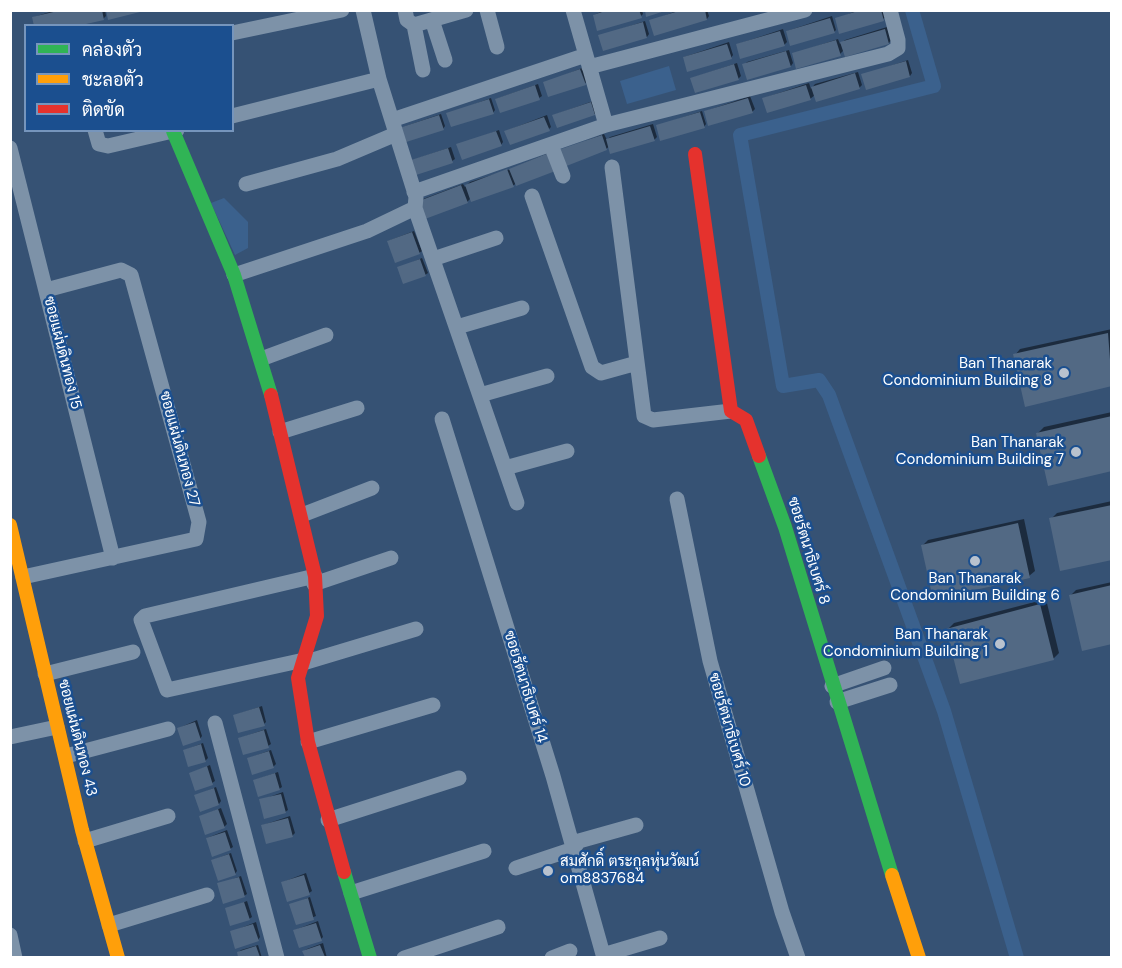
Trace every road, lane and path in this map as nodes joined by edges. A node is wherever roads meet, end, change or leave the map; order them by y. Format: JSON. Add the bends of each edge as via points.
{"nodes":[{"id":1,"x":342,"y":10,"type":"edge"},
{"id":2,"x":363,"y":10,"type":"edge"},
{"id":3,"x":405,"y":10,"type":"edge"},
{"id":4,"x":466,"y":10,"type":"edge"},
{"id":5,"x":487,"y":10,"type":"edge"},
{"id":6,"x":805,"y":10,"type":"edge"},
{"id":7,"x":890,"y":10,"type":"edge"},
{"id":8,"x":573,"y":11,"type":"edge"},
{"id":9,"x":432,"y":20,"type":"junction"},
{"id":10,"x":414,"y":25,"type":"junction"},
{"id":11,"x":234,"y":33,"type":"edge"},
{"id":12,"x":497,"y":47,"type":"dead end"},
{"id":13,"x":445,"y":60,"type":"dead end"},
{"id":14,"x":587,"y":61,"type":"junction"},
{"id":15,"x":423,"y":70,"type":"dead end"},
{"id":16,"x":379,"y":79,"type":"junction"},
{"id":17,"x":234,"y":115,"type":"edge"},
{"id":18,"x":606,"y":125,"type":"junction"},
{"id":19,"x":394,"y":127,"type":"junction"},
{"id":20,"x":96,"y":132,"type":"edge"},
{"id":21,"x":171,"y":132,"type":"edge"},
{"id":22,"x":175,"y":132,"type":"edge"},
{"id":23,"x":551,"y":145,"type":"junction"},
{"id":24,"x":10,"y":148,"type":"edge"},
{"id":25,"x":695,"y":154,"type":"dead end"},
{"id":26,"x":612,"y":167,"type":"dead end"},
{"id":27,"x":563,"y":176,"type":"dead end"},
{"id":28,"x":246,"y":184,"type":"dead end"},
{"id":29,"x":532,"y":196,"type":"dead end"},
{"id":30,"x":415,"y":200,"type":"junction"},
{"id":31,"x":496,"y":238,"type":"dead end"},
{"id":32,"x":434,"y":259,"type":"junction"},
{"id":33,"x":234,"y":275,"type":"junction"},
{"id":34,"x":46,"y":290,"type":"junction"},
{"id":35,"x":522,"y":308,"type":"dead end"},
{"id":36,"x":457,"y":327,"type":"junction"},
{"id":37,"x":326,"y":335,"type":"dead end"},
{"id":38,"x":261,"y":359,"type":"junction"},
{"id":39,"x":637,"y":363,"type":"junction"},
{"id":40,"x":547,"y":376,"type":"dead end"},
{"id":41,"x":480,"y":395,"type":"junction"},
{"id":42,"x":357,"y":408,"type":"dead end"},
{"id":43,"x":731,"y":411,"type":"junction"},
{"id":44,"x":442,"y":419,"type":"dead end"},
{"id":45,"x":280,"y":432,"type":"junction"},
{"id":46,"x":567,"y":451,"type":"dead end"},
{"id":47,"x":505,"y":468,"type":"junction"},
{"id":48,"x":372,"y":488,"type":"dead end"},
{"id":49,"x":677,"y":499,"type":"dead end"},
{"id":50,"x":517,"y":503,"type":"dead end"},
{"id":51,"x":302,"y":515,"type":"junction"},
{"id":52,"x":10,"y":525,"type":"edge"},
{"id":53,"x":112,"y":558,"type":"junction"},
{"id":54,"x":392,"y":558,"type":"dead end"},
{"id":55,"x":23,"y":578,"type":"junction"},
{"id":56,"x":315,"y":580,"type":"junction"},
{"id":57,"x":416,"y":629,"type":"dead end"},
{"id":58,"x":133,"y":651,"type":"dead end"},
{"id":59,"x":304,"y":661,"type":"junction"},
{"id":60,"x":884,"y":668,"type":"dead end"},
{"id":61,"x":45,"y":674,"type":"junction"},
{"id":62,"x":890,"y":685,"type":"dead end"},
{"id":63,"x":832,"y":686,"type":"junction"},
{"id":64,"x":837,"y":702,"type":"junction"},
{"id":65,"x":434,"y":705,"type":"dead end"},
{"id":66,"x":215,"y":723,"type":"dead end"},
{"id":67,"x":57,"y":726,"type":"junction"},
{"id":68,"x":168,"y":729,"type":"dead end"},
{"id":69,"x":10,"y":737,"type":"edge"},
{"id":70,"x":308,"y":742,"type":"junction"},
{"id":71,"x":66,"y":756,"type":"junction"},
{"id":72,"x":459,"y":778,"type":"dead end"},
{"id":73,"x":168,"y":816,"type":"dead end"},
{"id":74,"x":328,"y":820,"type":"junction"},
{"id":75,"x":636,"y":825,"type":"dead end"},
{"id":76,"x":85,"y":841,"type":"junction"},
{"id":77,"x":573,"y":849,"type":"junction"},
{"id":78,"x":484,"y":851,"type":"dead end"},
{"id":79,"x":516,"y":868,"type":"dead end"},
{"id":80,"x":351,"y":893,"type":"junction"},
{"id":81,"x":207,"y":895,"type":"dead end"},
{"id":82,"x":109,"y":925,"type":"junction"},
{"id":83,"x":498,"y":927,"type":"dead end"},
{"id":84,"x":10,"y":935,"type":"edge"},
{"id":85,"x":660,"y":939,"type":"dead end"},
{"id":86,"x":570,"y":951,"type":"dead end"},
{"id":87,"x":603,"y":956,"type":"edge"},
{"id":88,"x":15,"y":957,"type":"edge"},
{"id":89,"x":118,"y":957,"type":"edge"},
{"id":90,"x":277,"y":957,"type":"edge"},
{"id":91,"x":370,"y":957,"type":"edge"},
{"id":92,"x":404,"y":957,"type":"edge"},
{"id":93,"x":552,"y":957,"type":"edge"},
{"id":94,"x":798,"y":957,"type":"edge"},
{"id":95,"x":919,"y":957,"type":"edge"}],
"edges":[{"from":1,"to":11,"type":"street"},
{"from":2,"to":16,"type":"street"},
{"from":3,"to":10,"type":"street","via":[[407,20]]},
{"from":4,"to":9,"type":"street"},
{"from":5,"to":12,"type":"street"},
{"from":6,"to":14,"type":"street"},
{"from":7,"to":18,"type":"street","via":[[898,48],[888,54]]},
{"from":8,"to":14,"type":"street"},
{"from":9,"to":10,"type":"street"},
{"from":9,"to":13,"type":"street"},
{"from":10,"to":15,"type":"street"},
{"from":14,"to":18,"type":"street"},
{"from":14,"to":19,"type":"street"},
{"from":16,"to":17,"type":"street"},
{"from":16,"to":19,"type":"street"},
{"from":18,"to":23,"type":"street"},
{"from":19,"to":28,"type":"street","via":[[337,159]]},
{"from":19,"to":30,"type":"street"},
{"from":20,"to":21,"type":"street","via":[[99,144],[108,146]]},
{"from":22,"to":33,"type":"street"},
{"from":23,"to":27,"type":"street"},
{"from":23,"to":30,"type":"street"},
{"from":24,"to":34,"type":"street","name":"ซอยแผ่นดินทอง 15"},
{"from":25,"to":43,"type":"street"},
{"from":26,"to":39,"type":"street"},
{"from":29,"to":39,"type":"street","via":[[592,367],[601,373]]},
{"from":30,"to":32,"type":"street"},
{"from":30,"to":33,"type":"street","via":[[368,231]]},
{"from":31,"to":32,"type":"street"},
{"from":32,"to":36,"type":"street"},
{"from":33,"to":38,"type":"street"},
{"from":34,"to":53,"type":"street","name":"ซอยแผ่นดินทอง 15"},
{"from":34,"to":53,"type":"street","name":"ซอยแผ่นดินทอง 27","via":[[121,270],[131,275],[199,522],[196,539]]},
{"from":35,"to":36,"type":"street"},
{"from":36,"to":41,"type":"street"},
{"from":37,"to":38,"type":"street"},
{"from":38,"to":45,"type":"street"},
{"from":39,"to":43,"type":"street","via":[[644,416],[653,420]]},
{"from":40,"to":41,"type":"street"},
{"from":41,"to":47,"type":"street"},
{"from":42,"to":45,"type":"street"},
{"from":43,"to":63,"type":"street","name":"ซอยรัตนาธิเบศร์ 8","via":[[746,420],[785,527]]},
{"from":44,"to":77,"type":"street","name":"ซอยรัตนาธิเบศร์ 14"},
{"from":45,"to":51,"type":"street"},
{"from":46,"to":47,"type":"street"},
{"from":47,"to":50,"type":"street"},
{"from":48,"to":51,"type":"street"},
{"from":49,"to":94,"type":"street","name":"ซอยรัตนาธิเบศร์ 10","via":[[710,661]]},
{"from":51,"to":56,"type":"street"},
{"from":52,"to":55,"type":"street","name":"ซอยแผ่นดินทอง 43"},
{"from":53,"to":55,"type":"street","name":"ซอยแผ่นดินทอง 27"},
{"from":54,"to":56,"type":"street"},
{"from":55,"to":61,"type":"street","name":"ซอยแผ่นดินทอง 43"},
{"from":56,"to":59,"type":"street","via":[[317,616]]},
{"from":56,"to":59,"type":"street","via":[[144,616],[141,620],[167,690]]},
{"from":57,"to":59,"type":"street"},
{"from":58,"to":61,"type":"street"},
{"from":59,"to":70,"type":"street","via":[[298,678]]},
{"from":60,"to":63,"type":"street"},
{"from":61,"to":67,"type":"street","name":"ซอยแผ่นดินทอง 43"},
{"from":62,"to":64,"type":"street"},
{"from":63,"to":64,"type":"street","name":"ซอยรัตนาธิเบศร์ 8"},
{"from":64,"to":95,"type":"street","name":"ซอยรัตนาธิเบศร์ 8"},
{"from":65,"to":70,"type":"street"},
{"from":66,"to":90,"type":"street"},
{"from":67,"to":69,"type":"street"},
{"from":67,"to":71,"type":"street","name":"ซอยแผ่นดินทอง 43"},
{"from":68,"to":71,"type":"street"},
{"from":70,"to":74,"type":"street"},
{"from":71,"to":76,"type":"street","name":"ซอยแผ่นดินทอง 43"},
{"from":72,"to":74,"type":"street"},
{"from":73,"to":76,"type":"street"},
{"from":74,"to":80,"type":"street"},
{"from":75,"to":77,"type":"street","via":[[579,841]]},
{"from":76,"to":82,"type":"street","name":"ซอยแผ่นดินทอง 43"},
{"from":77,"to":79,"type":"street"},
{"from":77,"to":87,"type":"street","name":"ซอยรัตนาธิเบศร์ 14"},
{"from":78,"to":80,"type":"street"},
{"from":80,"to":91,"type":"street"},
{"from":81,"to":82,"type":"street"},
{"from":82,"to":89,"type":"street","name":"ซอยแผ่นดินทอง 43"},
{"from":83,"to":92,"type":"street"},
{"from":84,"to":88,"type":"street"},
{"from":85,"to":87,"type":"street"},
{"from":86,"to":93,"type":"street"}]}
